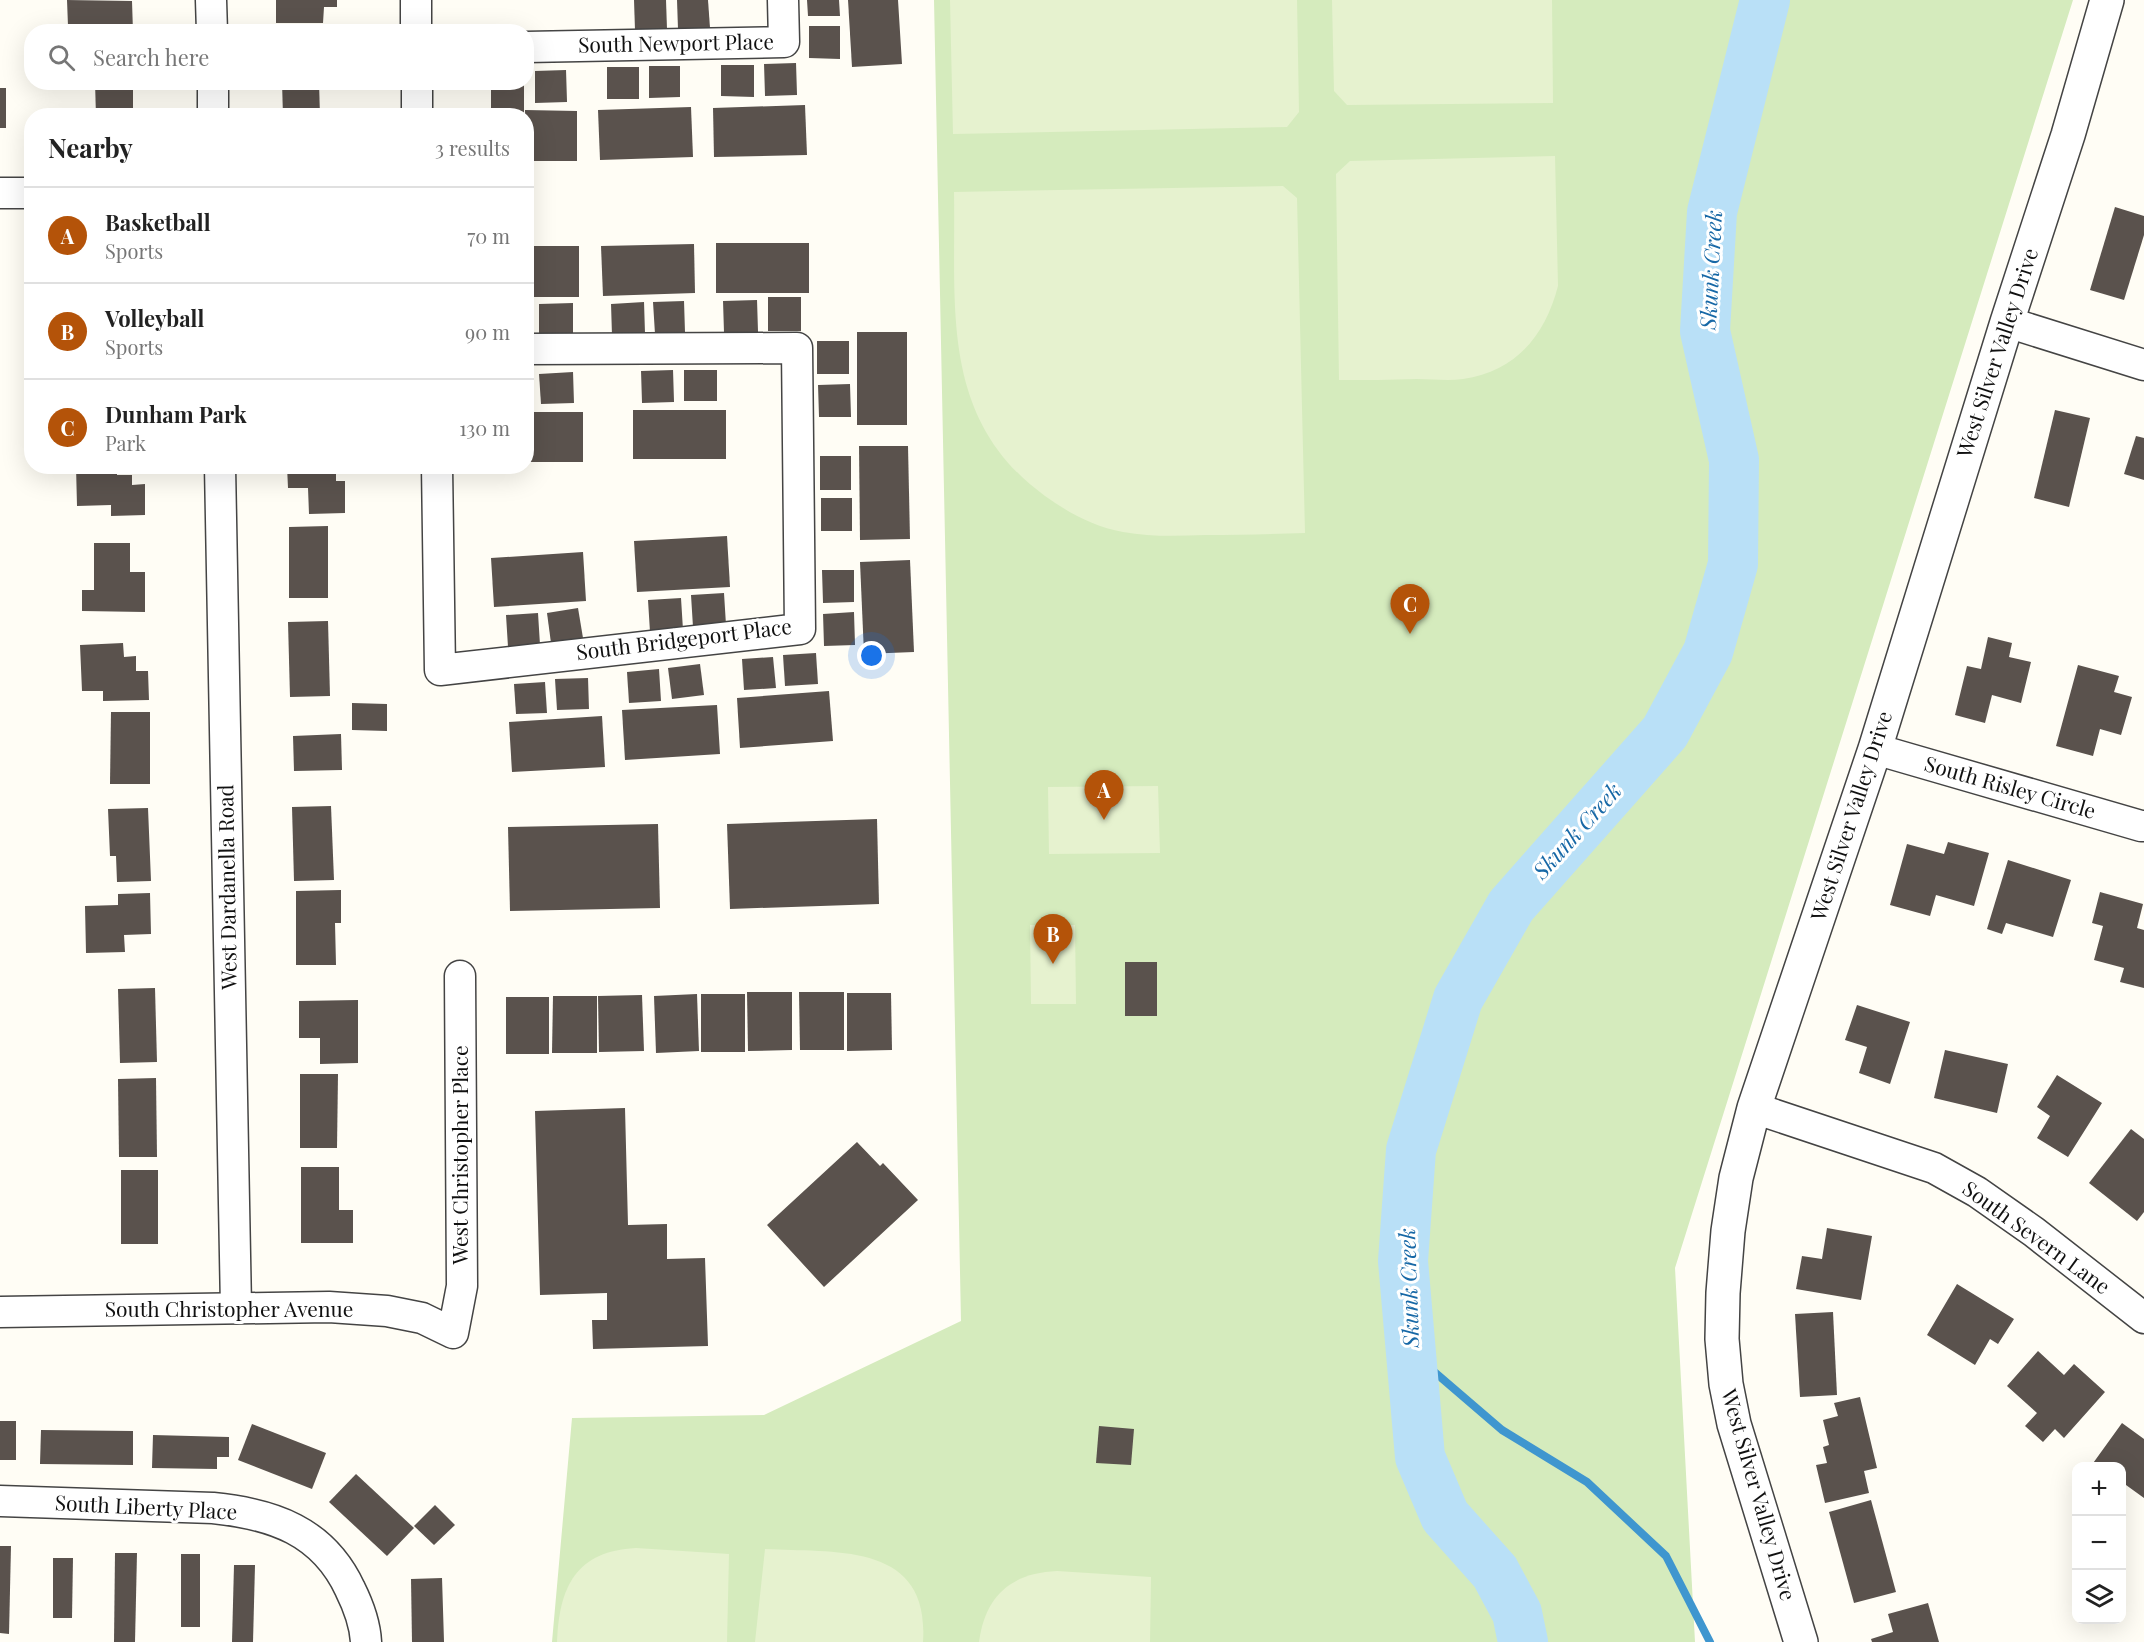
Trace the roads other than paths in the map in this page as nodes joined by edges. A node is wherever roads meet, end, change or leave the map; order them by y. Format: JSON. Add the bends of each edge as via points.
{"nodes":[{"id":1,"x":211,"y":0,"type":"edge"},
{"id":2,"x":416,"y":0,"type":"edge"},
{"id":3,"x":783,"y":0,"type":"edge"},
{"id":4,"x":2107,"y":0,"type":"edge"},
{"id":5,"x":212,"y":24,"type":"edge"},
{"id":6,"x":416,"y":24,"type":"edge"},
{"id":7,"x":534,"y":47,"type":"edge"},
{"id":8,"x":213,"y":90,"type":"edge"},
{"id":9,"x":417,"y":90,"type":"edge"},
{"id":10,"x":213,"y":108,"type":"edge"},
{"id":11,"x":417,"y":108,"type":"edge"},
{"id":12,"x":0,"y":193,"type":"edge"},
{"id":13,"x":24,"y":193,"type":"edge"},
{"id":14,"x":2007,"y":322,"type":"junction"},
{"id":15,"x":534,"y":349,"type":"edge"},
{"id":16,"x":2144,"y":366,"type":"edge"},
{"id":17,"x":220,"y":474,"type":"edge"},
{"id":18,"x":437,"y":474,"type":"edge"},
{"id":19,"x":1875,"y":749,"type":"junction"},
{"id":20,"x":2144,"y":826,"type":"edge"},
{"id":21,"x":460,"y":976,"type":"dead end"},
{"id":22,"x":1754,"y":1108,"type":"junction"},
{"id":23,"x":236,"y":1308,"type":"junction"},
{"id":24,"x":0,"y":1312,"type":"edge"},
{"id":25,"x":2144,"y":1318,"type":"edge"},
{"id":26,"x":453,"y":1333,"type":"joint"},
{"id":27,"x":0,"y":1501,"type":"edge"},
{"id":28,"x":366,"y":1642,"type":"edge"},
{"id":29,"x":1801,"y":1642,"type":"edge"}],
"edges":[{"from":1,"to":5,"type":"street"},
{"from":2,"to":6,"type":"street"},
{"from":3,"to":7,"type":"street","name":"South Newport Place","via":[[784,42]]},
{"from":4,"to":14,"type":"street","name":"West Silver Valley Drive"},
{"from":8,"to":10,"type":"street"},
{"from":9,"to":11,"type":"street"},
{"from":12,"to":13,"type":"street"},
{"from":14,"to":16,"type":"street"},
{"from":14,"to":19,"type":"street","name":"West Silver Valley Drive"},
{"from":15,"to":18,"type":"street","name":"South Bridgeport Place","via":[[797,348],[800,629],[440,669]]},
{"from":17,"to":23,"type":"street","name":"West Dardanella Road"},
{"from":19,"to":20,"type":"street","name":"South Risley Circle"},
{"from":19,"to":22,"type":"street","name":"West Silver Valley Drive"},
{"from":21,"to":26,"type":"street","name":"West Christopher Place","via":[[462,1286]]},
{"from":22,"to":25,"type":"street","name":"South Severn Lane","via":[[1934,1168],[2025,1225]]},
{"from":22,"to":29,"type":"street","name":"West Silver Valley Drive","via":[[1736,1178],[1728,1231],[1722,1339],[1734,1424]]},
{"from":23,"to":24,"type":"street","name":"South Christopher Avenue"},
{"from":23,"to":26,"type":"street","name":"South Christopher Avenue","via":[[387,1311],[422,1318]]},
{"from":27,"to":28,"type":"street","name":"South Liberty Place","via":[[213,1508],[274,1519],[300,1531],[331,1558],[358,1604]]}]}
